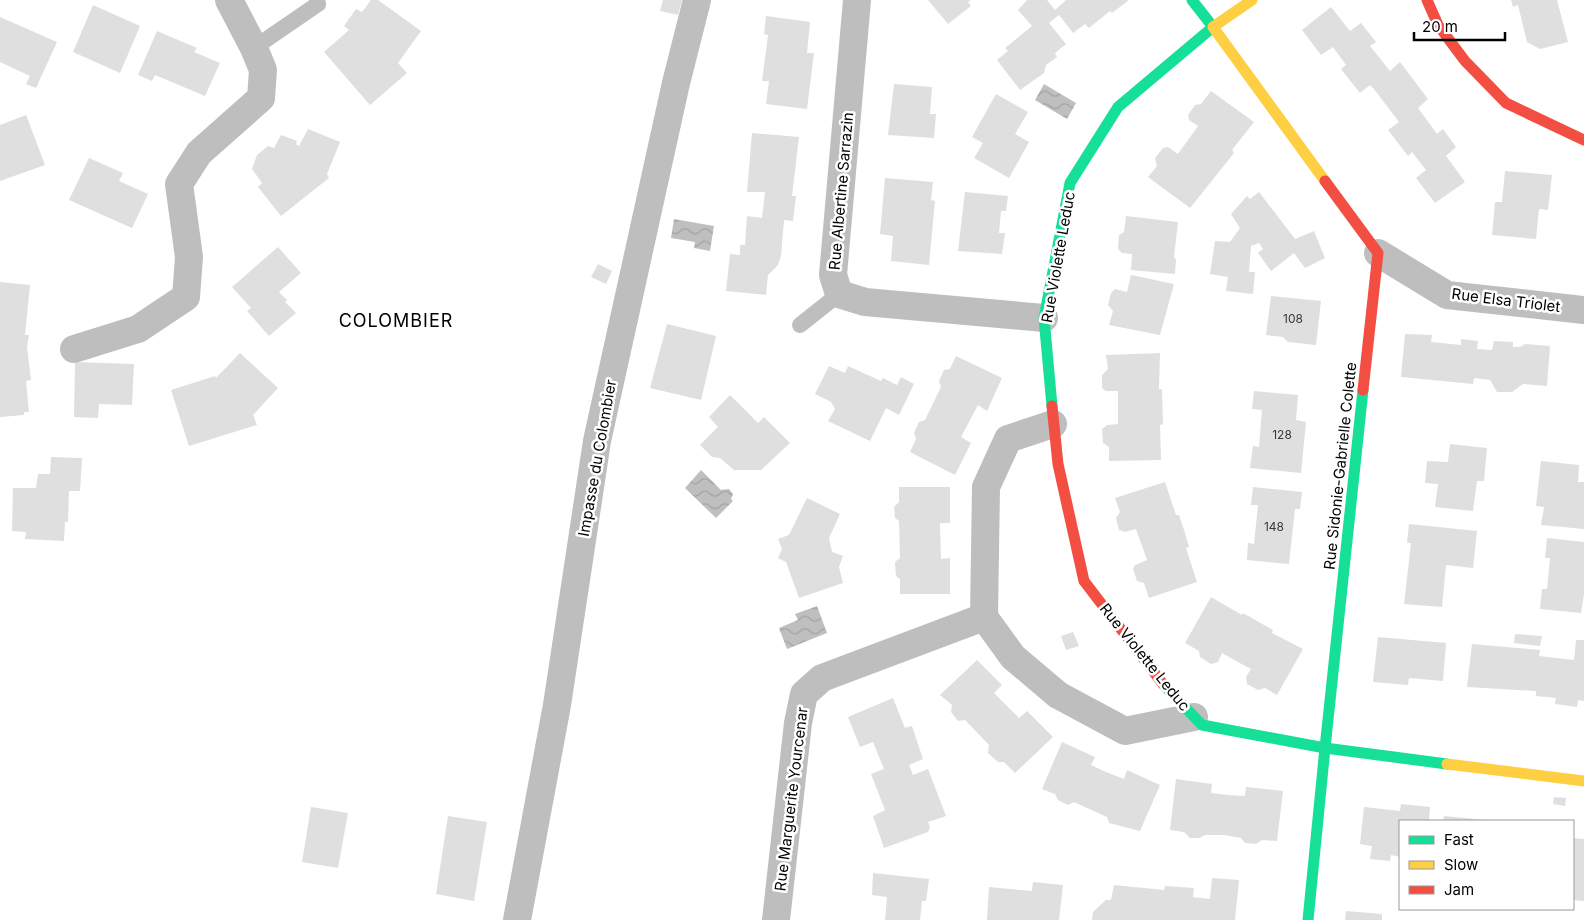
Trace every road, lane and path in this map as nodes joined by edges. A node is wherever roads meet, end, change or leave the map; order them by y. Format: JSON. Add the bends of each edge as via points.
{"nodes":[{"id":1,"x":229,"y":0,"type":"edge"},
{"id":2,"x":317,"y":0,"type":"edge"},
{"id":3,"x":697,"y":0,"type":"edge"},
{"id":4,"x":858,"y":0,"type":"edge"},
{"id":5,"x":1192,"y":0,"type":"edge"},
{"id":6,"x":1252,"y":0,"type":"edge"},
{"id":7,"x":1427,"y":0,"type":"edge"},
{"id":8,"x":1213,"y":27,"type":"junction"},
{"id":9,"x":254,"y":48,"type":"junction"},
{"id":10,"x":1584,"y":140,"type":"edge"},
{"id":11,"x":1378,"y":254,"type":"junction"},
{"id":12,"x":839,"y":294,"type":"junction"},
{"id":13,"x":1584,"y":310,"type":"edge"},
{"id":14,"x":1044,"y":318,"type":"junction"},
{"id":15,"x":800,"y":325,"type":"dead end"},
{"id":16,"x":74,"y":349,"type":"dead end"},
{"id":17,"x":1053,"y":424,"type":"junction"},
{"id":18,"x":984,"y":617,"type":"junction"},
{"id":19,"x":1194,"y":718,"type":"junction"},
{"id":20,"x":1325,"y":748,"type":"junction"},
{"id":21,"x":1584,"y":781,"type":"edge"},
{"id":22,"x":517,"y":920,"type":"edge"},
{"id":23,"x":776,"y":920,"type":"edge"},
{"id":24,"x":1308,"y":920,"type":"edge"}],
"edges":[{"from":1,"to":9,"type":"street"},
{"from":2,"to":9,"type":"lane","via":[[318,4]]},
{"from":3,"to":22,"type":"street","name":"Impasse du Colombier","via":[[597,441],[557,705]]},
{"from":4,"to":12,"type":"street","name":"Rue Albertine Sarrazin","via":[[833,275]]},
{"from":5,"to":8,"type":"street"},
{"from":6,"to":8,"type":"street"},
{"from":7,"to":10,"type":"street","via":[[1438,25],[1465,61],[1506,103]]},
{"from":8,"to":11,"type":"street"},
{"from":8,"to":14,"type":"street","name":"Rue Violette Leduc","via":[[1118,107],[1070,183]]},
{"from":9,"to":16,"type":"street","via":[[263,70],[260,98],[199,153],[179,184],[190,256],[186,297],[138,329]]},
{"from":11,"to":13,"type":"street","name":"Rue Elsa Triolet","via":[[1447,295]]},
{"from":11,"to":20,"type":"street","name":"Rue Sidonie-Gabrielle Colette"},
{"from":12,"to":14,"type":"street","via":[[865,302]]},
{"from":12,"to":15,"type":"lane"},
{"from":14,"to":17,"type":"street","name":"Rue Violette Leduc"},
{"from":17,"to":18,"type":"street","via":[[1008,440],[986,487]]},
{"from":17,"to":19,"type":"street","name":"Rue Violette Leduc","via":[[1058,464],[1084,581],[1166,688]]},
{"from":18,"to":19,"type":"street","name":"Rue Violette Leduc","via":[[1013,658],[1058,695],[1125,731]]},
{"from":18,"to":23,"type":"street","name":"Rue Marguerite Yourcenar","via":[[822,678],[804,694],[798,722]]},
{"from":19,"to":20,"type":"street","name":"Rue Violette Leduc","via":[[1202,725]]},
{"from":20,"to":21,"type":"street"},
{"from":20,"to":24,"type":"street","name":"Rue Sidonie-Gabrielle Colette"}]}
